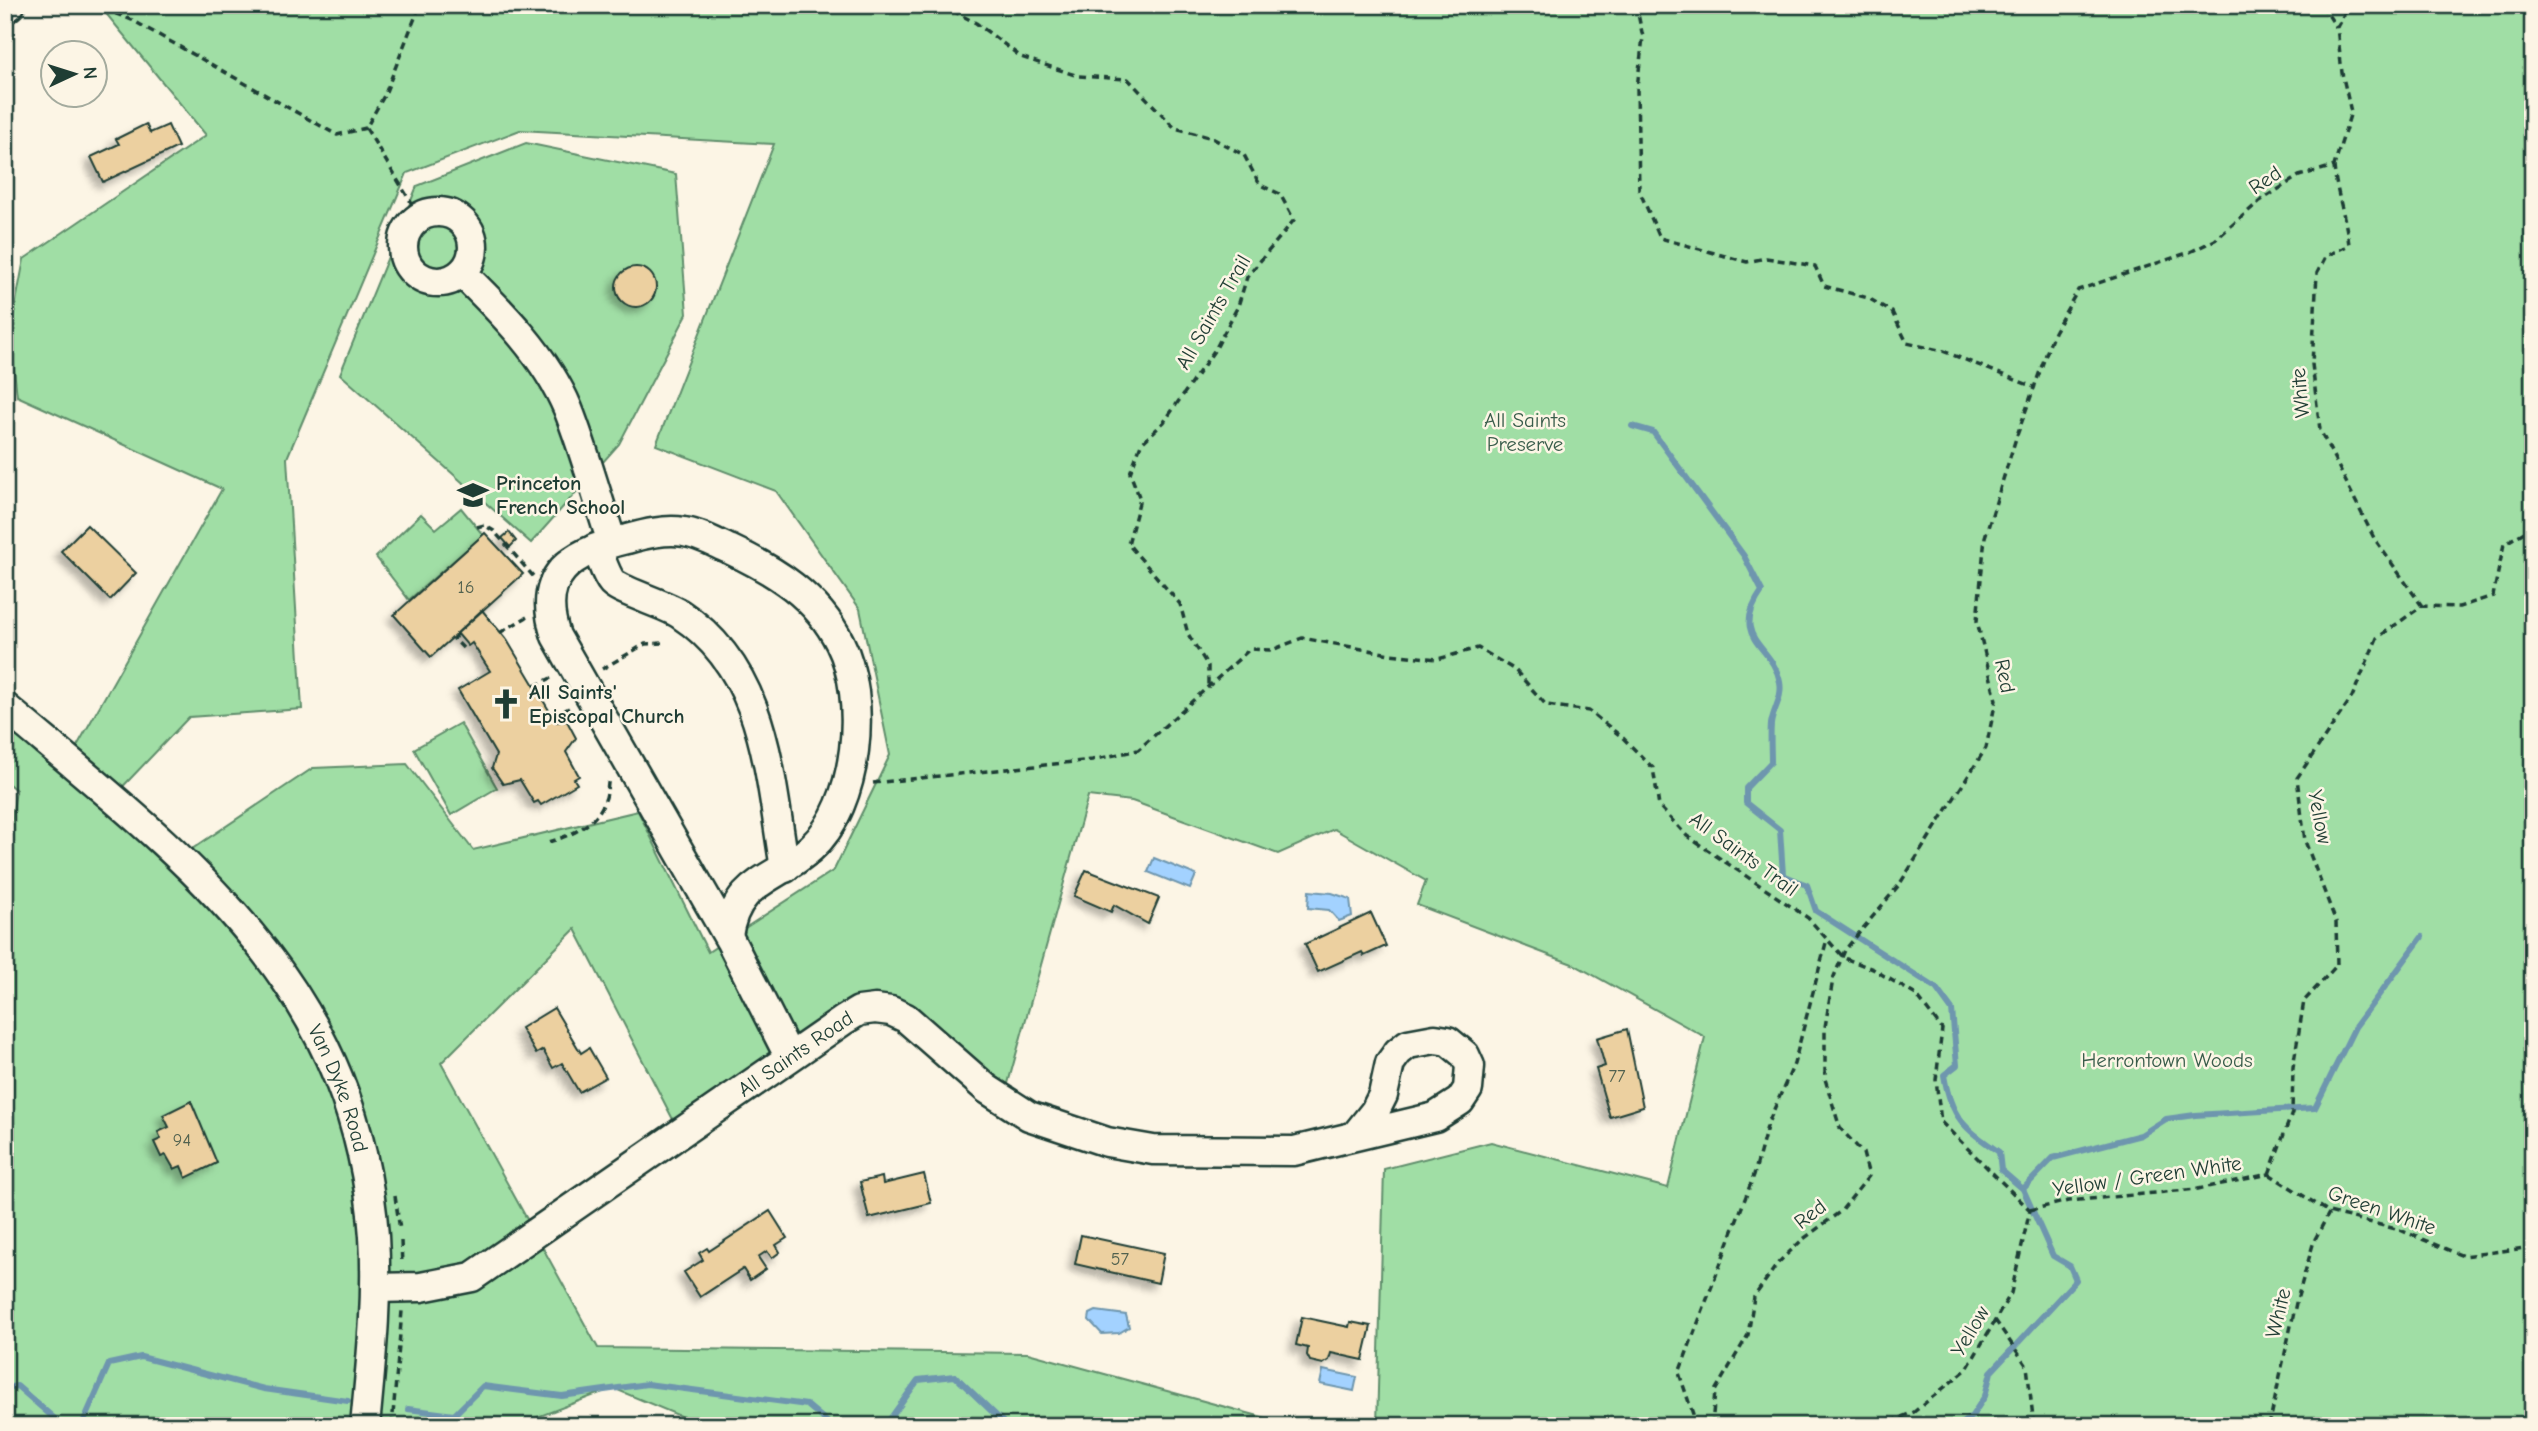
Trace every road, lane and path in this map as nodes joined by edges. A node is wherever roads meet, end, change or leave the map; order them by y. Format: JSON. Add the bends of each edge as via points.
{"nodes":[{"id":1,"x":10,"y":5,"type":"edge"},
{"id":2,"x":93,"y":5,"type":"edge"},
{"id":3,"x":420,"y":5,"type":"edge"},
{"id":4,"x":942,"y":5,"type":"edge"},
{"id":5,"x":1636,"y":5,"type":"edge"},
{"id":6,"x":2322,"y":5,"type":"edge"},
{"id":7,"x":2349,"y":5,"type":"edge"},
{"id":8,"x":2524,"y":5,"type":"edge"},
{"id":9,"x":5,"y":9,"type":"edge"},
{"id":10,"x":2533,"y":13,"type":"edge"},
{"id":11,"x":2337,"y":27,"type":"junction"},
{"id":12,"x":366,"y":128,"type":"junction"},
{"id":13,"x":2334,"y":166,"type":"junction"},
{"id":14,"x":420,"y":217,"type":"junction"},
{"id":15,"x":462,"y":273,"type":"junction"},
{"id":16,"x":2036,"y":388,"type":"junction"},
{"id":17,"x":477,"y":527,"type":"dead end"},
{"id":18,"x":2533,"y":527,"type":"edge"},
{"id":19,"x":604,"y":545,"type":"junction"},
{"id":20,"x":536,"y":581,"type":"dead end"},
{"id":21,"x":2423,"y":606,"type":"junction"},
{"id":22,"x":536,"y":616,"type":"dead end"},
{"id":23,"x":502,"y":632,"type":"dead end"},
{"id":24,"x":457,"y":634,"type":"dead end"},
{"id":25,"x":662,"y":643,"type":"dead end"},
{"id":26,"x":463,"y":648,"type":"dead end"},
{"id":27,"x":593,"y":674,"type":"dead end"},
{"id":28,"x":553,"y":676,"type":"dead end"},
{"id":29,"x":535,"y":687,"type":"dead end"},
{"id":30,"x":1208,"y":689,"type":"junction"},
{"id":31,"x":579,"y":702,"type":"dead end"},
{"id":32,"x":5,"y":707,"type":"edge"},
{"id":33,"x":553,"y":718,"type":"dead end"},
{"id":34,"x":613,"y":767,"type":"dead end"},
{"id":35,"x":846,"y":786,"type":"junction"},
{"id":36,"x":550,"y":842,"type":"dead end"},
{"id":37,"x":785,"y":868,"type":"junction"},
{"id":38,"x":728,"y":936,"type":"junction"},
{"id":39,"x":1826,"y":939,"type":"junction"},
{"id":40,"x":1844,"y":958,"type":"junction"},
{"id":41,"x":789,"y":1056,"type":"junction"},
{"id":42,"x":1355,"y":1136,"type":"dead end"},
{"id":43,"x":2269,"y":1174,"type":"junction"},
{"id":44,"x":2030,"y":1210,"type":"junction"},
{"id":45,"x":2329,"y":1212,"type":"junction"},
{"id":46,"x":2533,"y":1247,"type":"edge"},
{"id":47,"x":376,"y":1288,"type":"junction"},
{"id":48,"x":402,"y":1320,"type":"dead end"},
{"id":49,"x":1995,"y":1321,"type":"junction"},
{"id":50,"x":365,"y":1426,"type":"edge"},
{"id":51,"x":392,"y":1426,"type":"edge"},
{"id":52,"x":1697,"y":1426,"type":"edge"},
{"id":53,"x":1712,"y":1426,"type":"edge"},
{"id":54,"x":1880,"y":1426,"type":"edge"},
{"id":55,"x":2034,"y":1426,"type":"edge"},
{"id":56,"x":2269,"y":1426,"type":"edge"}],
"edges":[{"from":1,"to":9,"type":"street"},
{"from":2,"to":12,"type":"path","via":[[132,20],[337,135]]},
{"from":3,"to":12,"type":"path","via":[[385,94]]},
{"from":4,"to":30,"type":"path","name":"All Saints Trail","via":[[976,23],[1021,57],[1078,76],[1128,79],[1175,128],[1212,138],[1244,155],[1260,185],[1280,194],[1294,220],[1247,276],[1238,306],[1216,348],[1164,422],[1141,444],[1130,473],[1140,499],[1129,544],[1180,604],[1188,634],[1208,666]]},
{"from":5,"to":16,"type":"path","via":[[1643,37],[1637,88],[1639,190],[1660,238],[1747,262],[1766,258],[1815,266],[1824,286],[1868,298],[1892,312],[1908,343],[1943,351]]},
{"from":6,"to":11,"type":"path"},
{"from":7,"to":11,"type":"path"},
{"from":8,"to":10,"type":"path"},
{"from":11,"to":13,"type":"path","via":[[2351,112]]},
{"from":12,"to":14,"type":"path"},
{"from":13,"to":16,"type":"path","name":"Red","via":[[2299,176],[2260,201],[2215,240],[2078,290],[2054,332]]},
{"from":13,"to":21,"type":"path","name":"White","via":[[2349,245],[2326,256],[2317,273],[2312,364],[2317,418],[2327,450],[2374,538]]},
{"from":14,"to":15,"type":"street","via":[[453,215],[469,231],[472,253]]},
{"from":14,"to":15,"type":"street","via":[[405,235],[410,269],[429,282]]},
{"from":15,"to":19,"type":"street","via":[[545,367],[567,408]]},
{"from":16,"to":40,"type":"path","name":"Red","via":[[1985,537],[1977,621],[1996,700],[1986,748],[1899,885],[1845,950]]},
{"from":17,"to":20,"type":"path","via":[[484,525],[494,531]]},
{"from":18,"to":21,"type":"path","via":[[2504,544],[2493,596],[2459,607]]},
{"from":19,"to":35,"type":"street","via":[[666,531],[685,532],[764,565],[816,607],[841,644],[854,692],[855,740]]},
{"from":19,"to":37,"type":"street","via":[[613,582],[680,613],[718,645],[746,687],[758,723]]},
{"from":19,"to":38,"type":"street","via":[[574,559],[556,576],[549,601],[552,625]]},
{"from":21,"to":43,"type":"path","name":"Yellow","via":[[2377,638],[2352,697],[2297,778],[2305,841],[2336,922],[2337,965],[2304,1001],[2293,1067],[2292,1113]]},
{"from":22,"to":23,"type":"path","via":[[520,619]]},
{"from":24,"to":26,"type":"path","via":[[454,639]]},
{"from":25,"to":27,"type":"path","via":[[645,643]]},
{"from":28,"to":29,"type":"path"},
{"from":30,"to":35,"type":"path","name":"All Saints Trail","via":[[1138,750],[1092,760]]},
{"from":30,"to":39,"type":"path","name":"All Saints Trail","via":[[1250,649],[1272,650],[1302,638],[1438,659],[1478,648],[1514,670],[1546,705],[1589,711],[1622,737],[1653,768],[1658,806],[1687,836],[1808,918]]},
{"from":31,"to":33,"type":"path"},
{"from":32,"to":47,"type":"street","name":"Van Dyke Road","via":[[139,818],[243,922],[294,992],[322,1044],[356,1136],[369,1194]]},
{"from":34,"to":36,"type":"path","via":[[605,800],[593,819],[577,833]]},
{"from":35,"to":37,"type":"street","via":[[820,838]]},
{"from":37,"to":38,"type":"street","via":[[750,887],[736,908]]},
{"from":38,"to":41,"type":"street"},
{"from":39,"to":40,"type":"path","name":"All Saints Trail"},
{"from":39,"to":52,"type":"path","via":[[1794,1064],[1768,1123],[1754,1175],[1679,1373]]},
{"from":40,"to":44,"type":"path","via":[[1916,995],[1942,1029],[1936,1080],[1941,1122]]},
{"from":40,"to":53,"type":"path","name":"Red","via":[[1833,979],[1825,1027],[1825,1079],[1840,1128],[1863,1153],[1869,1176],[1840,1211],[1778,1264],[1754,1297],[1748,1335],[1715,1391]]},
{"from":41,"to":42,"type":"street","name":"All Saints Road","via":[[859,1011],[883,1010],[906,1018],[987,1088],[1029,1116],[1107,1142],[1153,1150],[1294,1151]]},
{"from":41,"to":47,"type":"street","name":"All Saints Road","via":[[472,1277],[421,1287]]},
{"from":43,"to":44,"type":"path","name":"Yellow / Green White","via":[[2198,1189],[2068,1201]]},
{"from":43,"to":45,"type":"path","name":"Green White"},
{"from":44,"to":49,"type":"path","name":"Yellow","via":[[2011,1293]]},
{"from":45,"to":46,"type":"path","name":"Green White","via":[[2400,1230],[2463,1256]]},
{"from":45,"to":56,"type":"path","name":"White","via":[[2314,1241],[2296,1303]]},
{"from":47,"to":50,"type":"street","name":"Van Dyke Road"},
{"from":48,"to":51,"type":"path"},
{"from":49,"to":54,"type":"path","name":"Yellow","via":[[1967,1369],[1914,1412]]},
{"from":49,"to":55,"type":"path","via":[[2027,1366]]}]}
